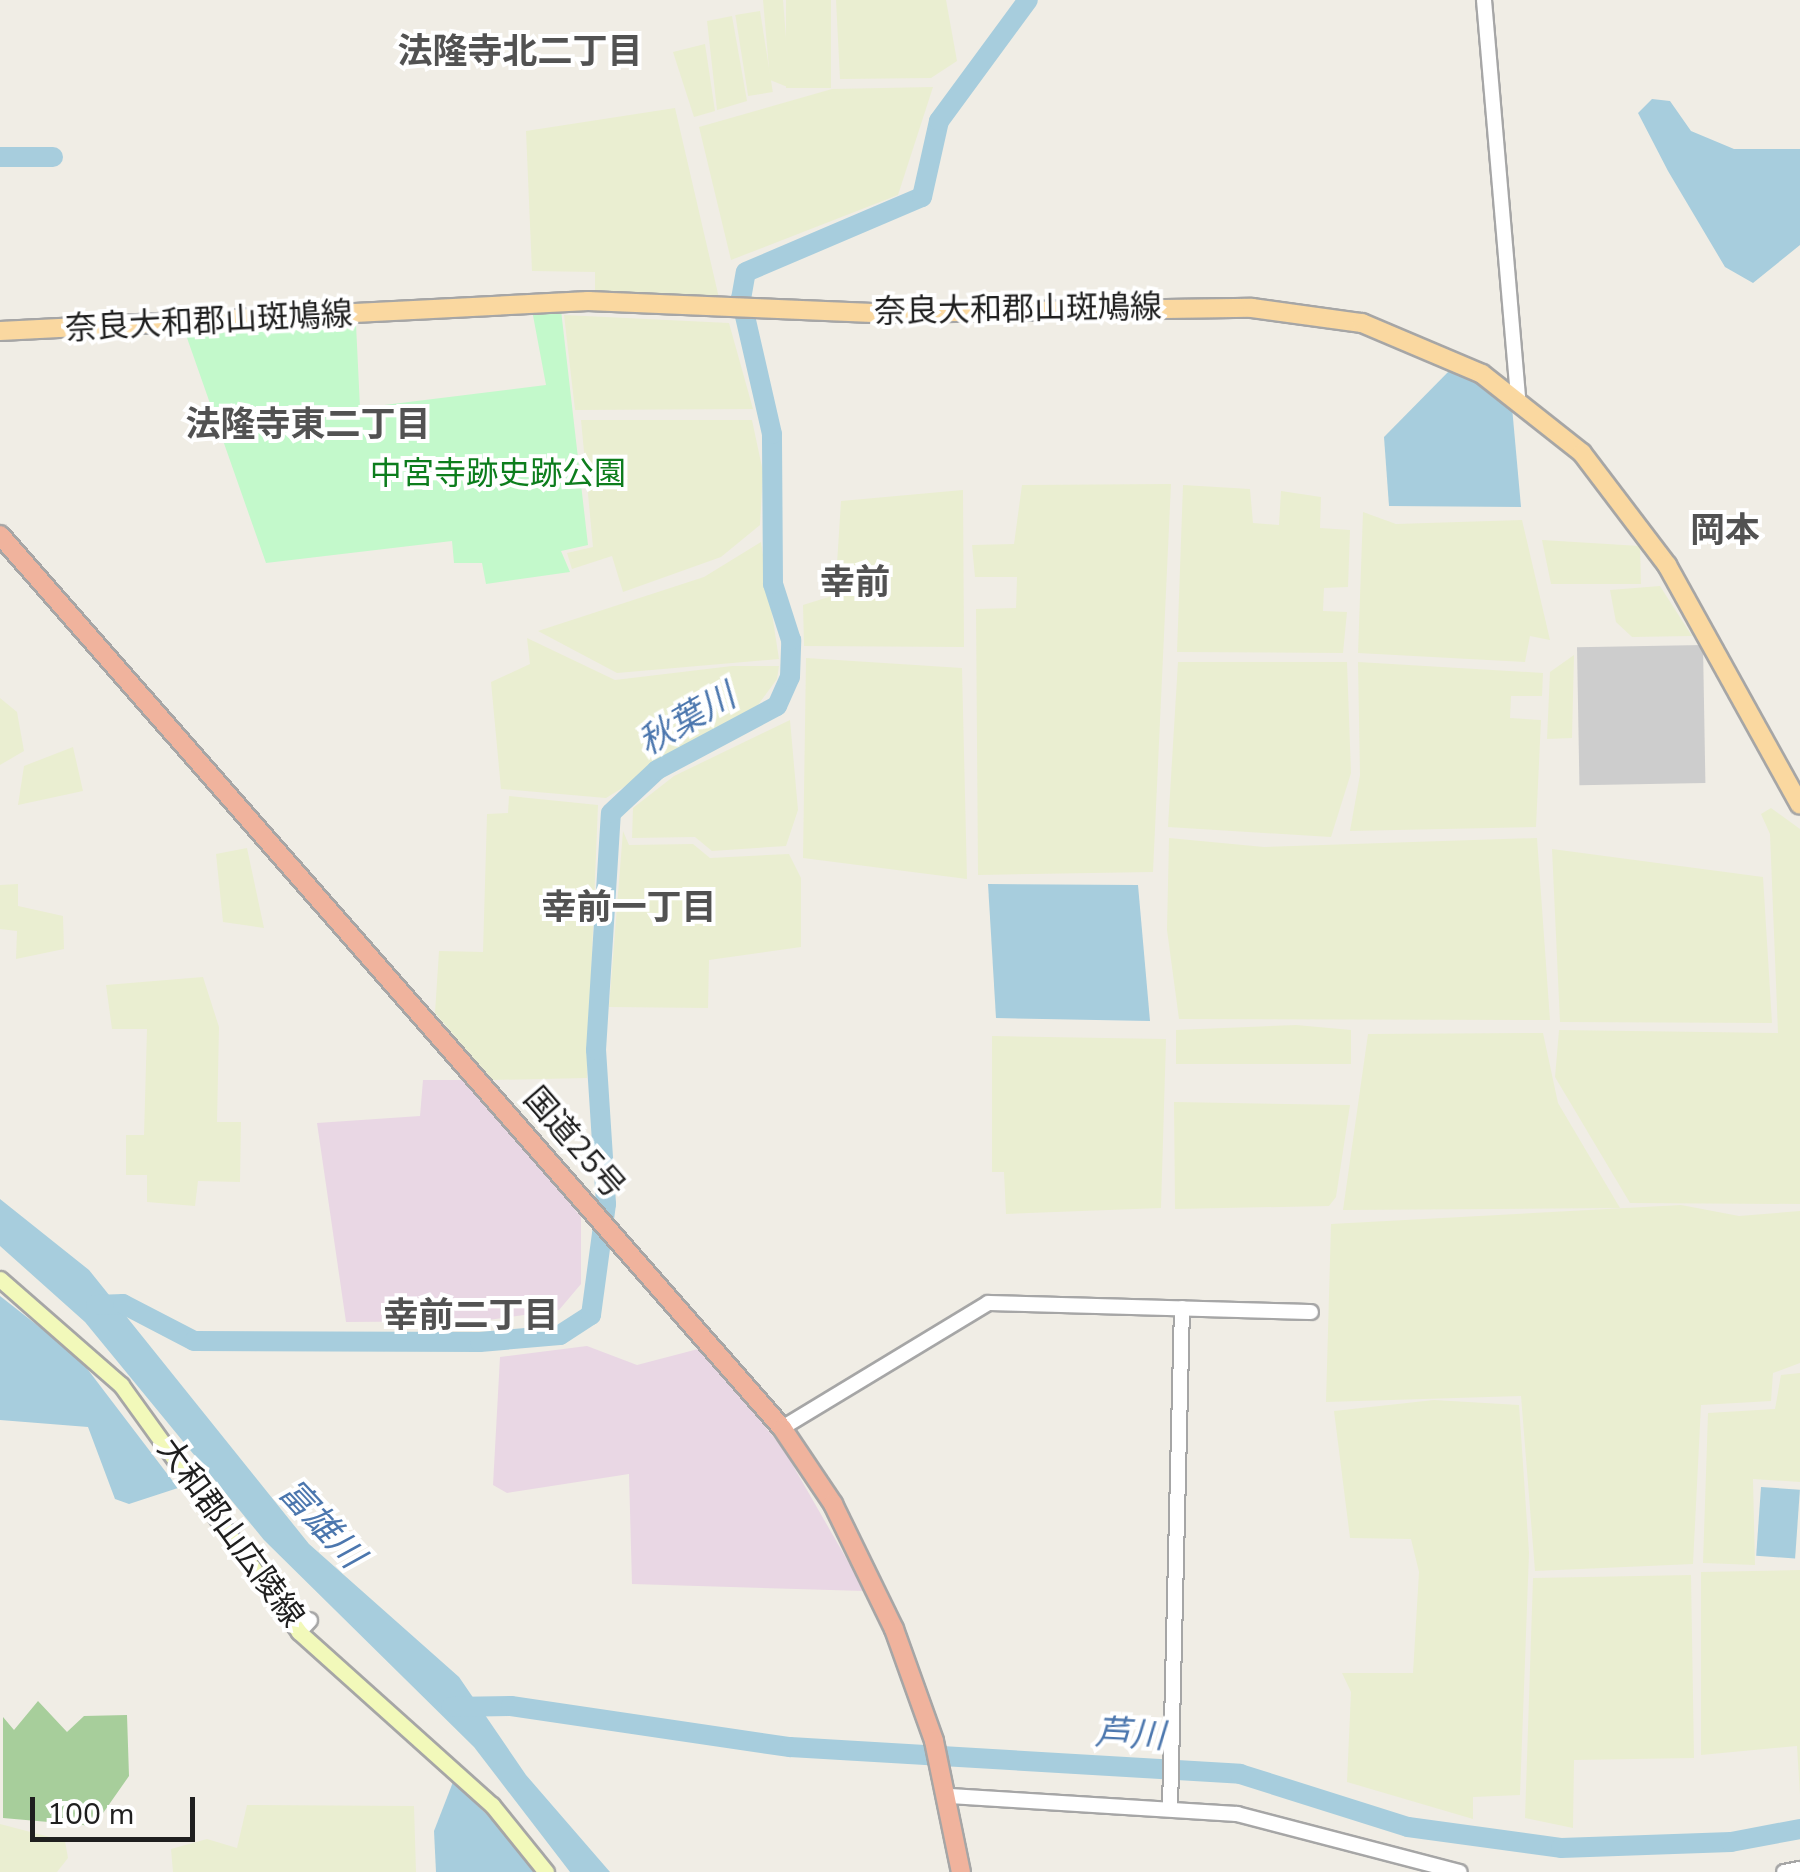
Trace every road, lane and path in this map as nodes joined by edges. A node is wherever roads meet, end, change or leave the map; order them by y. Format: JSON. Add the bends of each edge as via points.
{"nodes":[{"id":1,"x":1484,"y":0,"type":"edge"},
{"id":2,"x":0,"y":331,"type":"edge"},
{"id":3,"x":1518,"y":398,"type":"junction"},
{"id":4,"x":0,"y":535,"type":"edge"},
{"id":5,"x":1800,"y":805,"type":"edge"},
{"id":6,"x":0,"y":1279,"type":"edge"},
{"id":7,"x":1182,"y":1308,"type":"junction"},
{"id":8,"x":1311,"y":1312,"type":"dead end"},
{"id":9,"x":782,"y":1428,"type":"junction"},
{"id":10,"x":949,"y":1796,"type":"junction"},
{"id":11,"x":1170,"y":1808,"type":"junction"},
{"id":12,"x":1800,"y":1869,"type":"edge"},
{"id":13,"x":546,"y":1872,"type":"edge"},
{"id":14,"x":961,"y":1872,"type":"edge"},
{"id":15,"x":1460,"y":1872,"type":"edge"},
{"id":16,"x":1784,"y":1872,"type":"edge"}],
"edges":[{"from":1,"to":3,"type":"street"},
{"from":2,"to":3,"type":"main road","name":"奈良大和郡山斑鳩線","via":[[533,302],[731,310],[1291,312],[1406,340]]},
{"from":3,"to":5,"type":"main road","name":"奈良大和郡山斑鳩線","via":[[1582,453],[1650,540]]},
{"from":4,"to":9,"type":"highway","name":"国道25号"},
{"from":6,"to":13,"type":"main road","name":"大和郡山広陵線","via":[[122,1385],[304,1626],[492,1805]]},
{"from":7,"to":8,"type":"street"},
{"from":7,"to":9,"type":"street","via":[[988,1304]]},
{"from":7,"to":11,"type":"street"},
{"from":9,"to":10,"type":"highway","name":"国道25号","via":[[859,1553],[934,1741]]},
{"from":10,"to":11,"type":"street"},
{"from":10,"to":14,"type":"highway","name":"国道25号"},
{"from":11,"to":15,"type":"street","via":[[1259,1818]]},
{"from":12,"to":16,"type":"street"}]}
